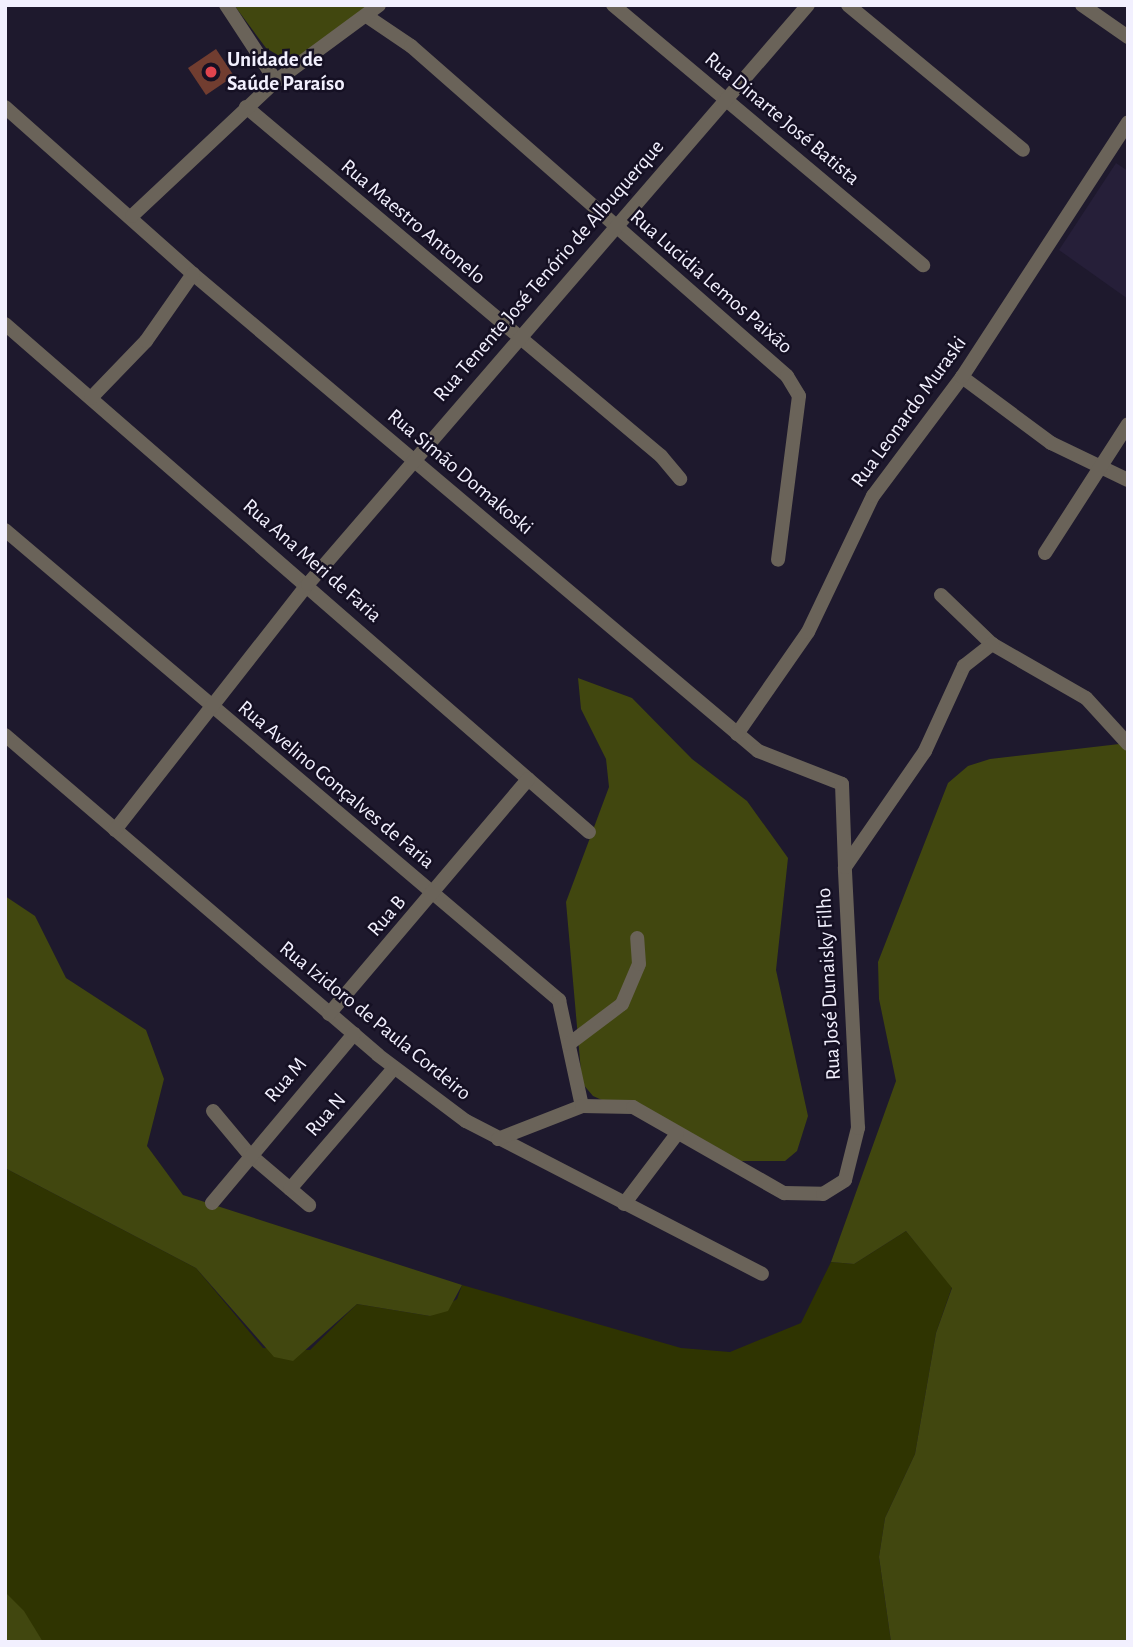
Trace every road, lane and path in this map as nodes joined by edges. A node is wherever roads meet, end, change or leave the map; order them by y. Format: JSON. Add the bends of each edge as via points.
{"nodes":[{"id":1,"x":226,"y":5,"type":"edge"},
{"id":2,"x":379,"y":5,"type":"edge"},
{"id":3,"x":613,"y":5,"type":"edge"},
{"id":4,"x":808,"y":5,"type":"edge"},
{"id":5,"x":848,"y":5,"type":"edge"},
{"id":6,"x":1082,"y":5,"type":"edge"},
{"id":7,"x":368,"y":17,"type":"junction"},
{"id":8,"x":1128,"y":37,"type":"edge"},
{"id":9,"x":276,"y":81,"type":"junction"},
{"id":10,"x":726,"y":99,"type":"junction"},
{"id":11,"x":5,"y":107,"type":"edge"},
{"id":12,"x":246,"y":107,"type":"junction"},
{"id":13,"x":1128,"y":122,"type":"edge"},
{"id":14,"x":1023,"y":150,"type":"dead end"},
{"id":15,"x":132,"y":216,"type":"junction"},
{"id":16,"x":615,"y":225,"type":"junction"},
{"id":17,"x":923,"y":265,"type":"dead end"},
{"id":18,"x":193,"y":274,"type":"junction"},
{"id":19,"x":5,"y":324,"type":"edge"},
{"id":20,"x":518,"y":339,"type":"junction"},
{"id":21,"x":962,"y":377,"type":"junction"},
{"id":22,"x":90,"y":398,"type":"junction"},
{"id":23,"x":1128,"y":424,"type":"edge"},
{"id":24,"x":415,"y":461,"type":"junction"},
{"id":25,"x":1102,"y":464,"type":"junction"},
{"id":26,"x":680,"y":479,"type":"dead end"},
{"id":27,"x":1128,"y":480,"type":"edge"},
{"id":28,"x":5,"y":530,"type":"edge"},
{"id":29,"x":1045,"y":553,"type":"dead end"},
{"id":30,"x":778,"y":560,"type":"dead end"},
{"id":31,"x":308,"y":584,"type":"junction"},
{"id":32,"x":941,"y":595,"type":"dead end"},
{"id":33,"x":992,"y":644,"type":"junction"},
{"id":34,"x":209,"y":705,"type":"junction"},
{"id":35,"x":737,"y":734,"type":"junction"},
{"id":36,"x":5,"y":735,"type":"edge"},
{"id":37,"x":1128,"y":744,"type":"edge"},
{"id":38,"x":528,"y":779,"type":"junction"},
{"id":39,"x":115,"y":830,"type":"junction"},
{"id":40,"x":589,"y":832,"type":"dead end"},
{"id":41,"x":845,"y":867,"type":"junction"},
{"id":42,"x":432,"y":895,"type":"junction"},
{"id":43,"x":637,"y":938,"type":"dead end"},
{"id":44,"x":329,"y":1014,"type":"junction"},
{"id":45,"x":354,"y":1034,"type":"junction"},
{"id":46,"x":569,"y":1044,"type":"junction"},
{"id":47,"x":394,"y":1068,"type":"junction"},
{"id":48,"x":582,"y":1106,"type":"junction"},
{"id":49,"x":213,"y":1111,"type":"dead end"},
{"id":50,"x":677,"y":1135,"type":"junction"},
{"id":51,"x":498,"y":1139,"type":"junction"},
{"id":52,"x":249,"y":1154,"type":"junction"},
{"id":53,"x":290,"y":1189,"type":"junction"},
{"id":54,"x":212,"y":1203,"type":"dead end"},
{"id":55,"x":624,"y":1204,"type":"junction"},
{"id":56,"x":309,"y":1205,"type":"dead end"},
{"id":57,"x":762,"y":1275,"type":"dead end"}],
"edges":[{"from":1,"to":9,"type":"street"},
{"from":2,"to":7,"type":"street"},
{"from":3,"to":10,"type":"street","name":"Rua Dinarte José Batista"},
{"from":4,"to":10,"type":"street","name":"Rua Tenente José Tenório de Albuquerque"},
{"from":5,"to":14,"type":"street"},
{"from":6,"to":8,"type":"street"},
{"from":7,"to":9,"type":"street"},
{"from":7,"to":16,"type":"street","name":"Rua Lucidia Lemos Paixão","via":[[411,46]]},
{"from":9,"to":12,"type":"street"},
{"from":10,"to":16,"type":"street","name":"Rua Tenente José Tenório de Albuquerque"},
{"from":10,"to":17,"type":"street","name":"Rua Dinarte José Batista"},
{"from":11,"to":15,"type":"street","name":"Rua Simão Domakoski"},
{"from":12,"to":15,"type":"street"},
{"from":12,"to":20,"type":"street","name":"Rua Maestro Antonelo"},
{"from":13,"to":21,"type":"street","name":"Rua Leonardo Muraski"},
{"from":15,"to":18,"type":"street","name":"Rua Simão Domakoski"},
{"from":16,"to":20,"type":"street","name":"Rua Tenente José Tenório de Albuquerque"},
{"from":16,"to":30,"type":"street","name":"Rua Lucidia Lemos Paixão","via":[[787,376],[799,397]]},
{"from":18,"to":22,"type":"street","via":[[146,341]]},
{"from":18,"to":24,"type":"street","name":"Rua Simão Domakoski"},
{"from":19,"to":22,"type":"street","name":"Rua Ana Meri de Faria"},
{"from":20,"to":24,"type":"street","name":"Rua Tenente José Tenório de Albuquerque"},
{"from":20,"to":26,"type":"street","name":"Rua Maestro Antonelo","via":[[662,456]]},
{"from":21,"to":25,"type":"street","via":[[1051,443]]},
{"from":21,"to":35,"type":"street","name":"Rua Leonardo Muraski","via":[[873,496],[808,632]]},
{"from":22,"to":31,"type":"street","name":"Rua Ana Meri de Faria"},
{"from":23,"to":25,"type":"street"},
{"from":24,"to":31,"type":"street","name":"Rua Tenente José Tenório de Albuquerque"},
{"from":24,"to":35,"type":"street","name":"Rua Simão Domakoski"},
{"from":25,"to":27,"type":"street"},
{"from":25,"to":29,"type":"street"},
{"from":28,"to":34,"type":"street","name":"Rua Avelino Gonçalves de Faria"},
{"from":31,"to":34,"type":"street","name":"Rua Tenente José Tenório de Albuquerque"},
{"from":31,"to":38,"type":"street","name":"Rua Ana Meri de Faria"},
{"from":32,"to":33,"type":"street"},
{"from":33,"to":37,"type":"street","via":[[1086,698]]},
{"from":33,"to":41,"type":"street","name":"Rua José Dunaisky Filho","via":[[964,666],[925,751]]},
{"from":34,"to":39,"type":"street","name":"Rua Tenente José Tenório de Albuquerque"},
{"from":34,"to":42,"type":"street","name":"Rua Avelino Gonçalves de Faria"},
{"from":35,"to":41,"type":"street","name":"Rua Simão Domakoski","via":[[768,757],[842,784]]},
{"from":36,"to":39,"type":"street","name":"Rua Izidoro de Paula Cordeiro"},
{"from":38,"to":40,"type":"street","name":"Rua Ana Meri de Faria"},
{"from":38,"to":42,"type":"street","name":"Rua B"},
{"from":39,"to":44,"type":"street","name":"Rua Izidoro de Paula Cordeiro"},
{"from":41,"to":50,"type":"street","name":"Rua José Dunaisky Filho","via":[[858,1128],[845,1180],[823,1194],[784,1193]]},
{"from":42,"to":44,"type":"street","name":"Rua B"},
{"from":42,"to":46,"type":"street","name":"Rua Avelino Gonçalves de Faria","via":[[559,1000]]},
{"from":43,"to":46,"type":"street","via":[[639,964],[622,1004]]},
{"from":44,"to":45,"type":"street","name":"Rua Izidoro de Paula Cordeiro"},
{"from":45,"to":47,"type":"street","name":"Rua Izidoro de Paula Cordeiro"},
{"from":45,"to":52,"type":"street","name":"Rua M"},
{"from":46,"to":48,"type":"street","name":"Rua Avelino Gonçalves de Faria"},
{"from":47,"to":51,"type":"street","name":"Rua Izidoro de Paula Cordeiro"},
{"from":47,"to":53,"type":"street","name":"Rua N"},
{"from":48,"to":50,"type":"street","name":"Rua José Dunaisky Filho","via":[[649,1111]]},
{"from":48,"to":51,"type":"street"},
{"from":49,"to":52,"type":"street"},
{"from":50,"to":55,"type":"street"},
{"from":51,"to":55,"type":"street","name":"Rua Izidoro de Paula Cordeiro"},
{"from":52,"to":53,"type":"street"},
{"from":52,"to":54,"type":"street","name":"Rua M"},
{"from":53,"to":56,"type":"street"},
{"from":55,"to":57,"type":"street","name":"Rua Izidoro de Paula Cordeiro"}]}
